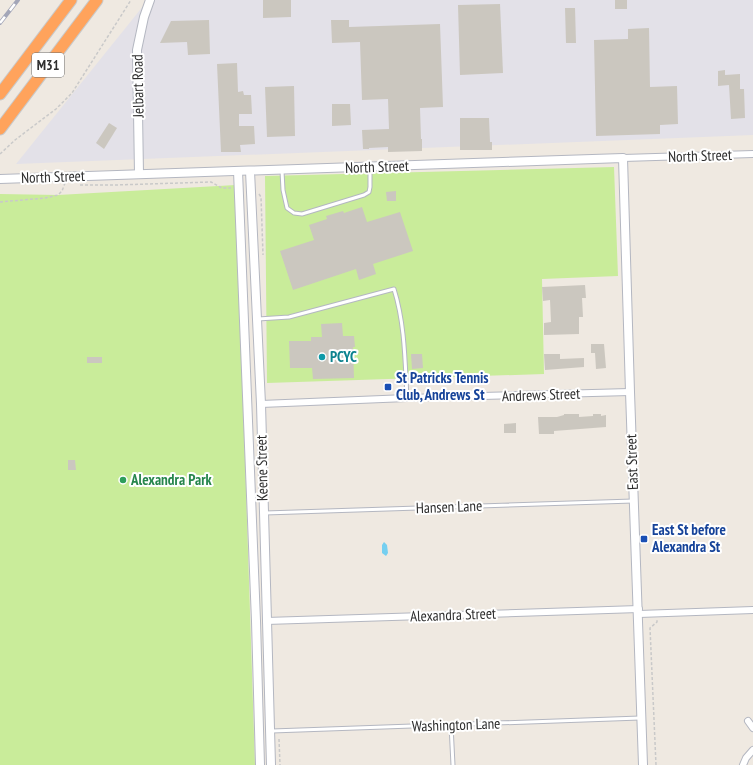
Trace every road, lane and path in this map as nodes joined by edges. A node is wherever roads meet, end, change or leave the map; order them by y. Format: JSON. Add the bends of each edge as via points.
{"nodes":[{"id":1,"x":70,"y":0,"type":"edge"},
{"id":2,"x":97,"y":0,"type":"edge"},
{"id":3,"x":131,"y":0,"type":"edge"},
{"id":4,"x":150,"y":0,"type":"edge"},
{"id":5,"x":0,"y":94,"type":"edge"},
{"id":6,"x":0,"y":129,"type":"edge"},
{"id":7,"x":0,"y":154,"type":"edge"},
{"id":8,"x":753,"y":154,"type":"edge"},
{"id":9,"x":623,"y":158,"type":"junction"},
{"id":10,"x":370,"y":167,"type":"junction"},
{"id":11,"x":282,"y":170,"type":"junction"},
{"id":12,"x":238,"y":171,"type":"junction"},
{"id":13,"x":250,"y":171,"type":"junction"},
{"id":14,"x":139,"y":174,"type":"junction"},
{"id":15,"x":65,"y":177,"type":"junction"},
{"id":16,"x":0,"y":179,"type":"edge"},
{"id":17,"x":79,"y":185,"type":"dead end"},
{"id":18,"x":233,"y":188,"type":"dead end"},
{"id":19,"x":0,"y":202,"type":"edge"},
{"id":20,"x":258,"y":319,"type":"junction"},
{"id":21,"x":630,"y":392,"type":"junction"},
{"id":22,"x":407,"y":398,"type":"junction"},
{"id":23,"x":261,"y":404,"type":"junction"},
{"id":24,"x":247,"y":405,"type":"junction"},
{"id":25,"x":634,"y":501,"type":"junction"},
{"id":26,"x":263,"y":513,"type":"junction"},
{"id":27,"x":753,"y":610,"type":"edge"},
{"id":28,"x":639,"y":612,"type":"junction"},
{"id":29,"x":657,"y":613,"type":"junction"},
{"id":30,"x":256,"y":622,"type":"junction"},
{"id":31,"x":266,"y":622,"type":"junction"},
{"id":32,"x":642,"y":718,"type":"junction"},
{"id":33,"x":748,"y":721,"type":"dead end"},
{"id":34,"x":451,"y":725,"type":"junction"},
{"id":35,"x":753,"y":728,"type":"edge"},
{"id":36,"x":270,"y":731,"type":"junction"},
{"id":37,"x":753,"y":750,"type":"edge"},
{"id":38,"x":260,"y":765,"type":"edge"},
{"id":39,"x":271,"y":765,"type":"edge"},
{"id":40,"x":453,"y":765,"type":"edge"},
{"id":41,"x":643,"y":765,"type":"edge"},
{"id":42,"x":656,"y":765,"type":"edge"},
{"id":43,"x":743,"y":765,"type":"edge"}],
"edges":[{"from":1,"to":5,"type":"highway","number":"M31"},
{"from":2,"to":6,"type":"highway","number":"M31"},
{"from":3,"to":7,"type":"path","via":[[72,93]]},
{"from":4,"to":14,"type":"street","name":"Jelbart Road","via":[[137,50]]},
{"from":8,"to":9,"type":"street","name":"North Street"},
{"from":9,"to":10,"type":"street","name":"North Street"},
{"from":9,"to":21,"type":"street","name":"East Street"},
{"from":10,"to":11,"type":"street","name":"North Street"},
{"from":10,"to":11,"type":"lane","via":[[370,187],[364,195],[302,214],[294,213],[287,208]]},
{"from":11,"to":13,"type":"street","name":"North Street"},
{"from":12,"to":13,"type":"street","name":"North Street"},
{"from":12,"to":14,"type":"street","name":"North Street"},
{"from":12,"to":24,"type":"street","name":"Keene Street"},
{"from":13,"to":20,"type":"street","name":"Keene Street"},
{"from":14,"to":15,"type":"street","name":"North Street"},
{"from":15,"to":16,"type":"street","name":"North Street"},
{"from":15,"to":19,"type":"path","via":[[62,191],[58,194],[45,198]]},
{"from":17,"to":18,"type":"path","via":[[211,182],[222,188]]},
{"from":20,"to":22,"type":"lane","via":[[289,317],[394,289],[403,337]]},
{"from":20,"to":23,"type":"street","name":"Keene Street"},
{"from":21,"to":22,"type":"street","name":"Andrews Street"},
{"from":21,"to":25,"type":"street","name":"East Street"},
{"from":22,"to":23,"type":"street","name":"Andrews Street"},
{"from":23,"to":24,"type":"street"},
{"from":23,"to":26,"type":"street","name":"Keene Street"},
{"from":24,"to":30,"type":"street","name":"Keene Street"},
{"from":25,"to":26,"type":"lane","name":"Hansen Lane"},
{"from":25,"to":28,"type":"street","name":"East Street"},
{"from":26,"to":31,"type":"street","name":"Keene Street"},
{"from":27,"to":29,"type":"street","name":"Alexandra Street"},
{"from":28,"to":29,"type":"street","name":"Alexandra Street"},
{"from":28,"to":31,"type":"street","name":"Alexandra Street"},
{"from":28,"to":32,"type":"street","name":"East Street"},
{"from":29,"to":42,"type":"path","via":[[657,622],[650,628]]},
{"from":30,"to":31,"type":"street"},
{"from":30,"to":38,"type":"street","name":"Keene Street"},
{"from":31,"to":36,"type":"street","name":"Keene Street"},
{"from":32,"to":34,"type":"lane","name":"Washington Lane"},
{"from":32,"to":41,"type":"street","name":"East Street"},
{"from":33,"to":35,"type":"street"},
{"from":34,"to":36,"type":"lane","name":"Washington Lane"},
{"from":34,"to":40,"type":"lane"},
{"from":36,"to":39,"type":"street","name":"Keene Street"},
{"from":37,"to":43,"type":"street"}]}
